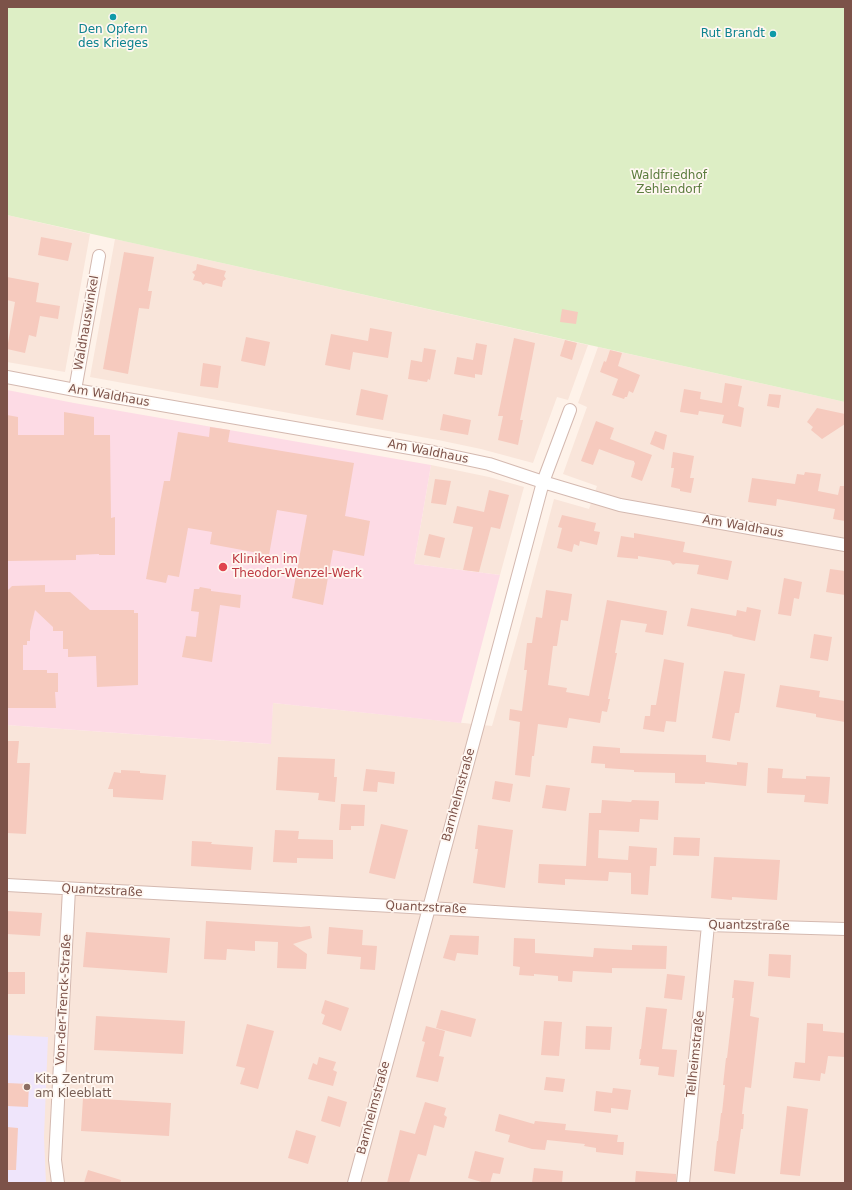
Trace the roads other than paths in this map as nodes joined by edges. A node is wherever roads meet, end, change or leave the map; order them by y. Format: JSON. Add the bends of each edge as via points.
{"nodes":[{"id":1,"x":99,"y":256,"type":"dead end"},
{"id":2,"x":7,"y":377,"type":"edge"},
{"id":3,"x":75,"y":390,"type":"junction"},
{"id":4,"x":570,"y":410,"type":"dead end"},
{"id":5,"x":542,"y":482,"type":"junction"},
{"id":6,"x":845,"y":545,"type":"edge"},
{"id":7,"x":7,"y":885,"type":"edge"},
{"id":8,"x":70,"y":889,"type":"junction"},
{"id":9,"x":429,"y":908,"type":"junction"},
{"id":10,"x":708,"y":926,"type":"junction"},
{"id":11,"x":845,"y":929,"type":"edge"},
{"id":12,"x":58,"y":1183,"type":"edge"},
{"id":13,"x":354,"y":1183,"type":"edge"},
{"id":14,"x":683,"y":1183,"type":"edge"}],
"edges":[{"from":1,"to":3,"type":"street","name":"Waldhauswinkel"},
{"from":2,"to":3,"type":"street","name":"Am Waldhaus"},
{"from":3,"to":5,"type":"street","name":"Am Waldhaus","via":[[434,452],[489,464]]},
{"from":4,"to":5,"type":"street","name":"Barnhelmstraße"},
{"from":5,"to":6,"type":"street","name":"Am Waldhaus","via":[[620,505]]},
{"from":5,"to":9,"type":"street","name":"Barnhelmstraße"},
{"from":7,"to":8,"type":"street","name":"Quantzstraße"},
{"from":8,"to":9,"type":"street","name":"Quantzstraße"},
{"from":8,"to":12,"type":"street","name":"Von-der-Trenck-Straße","via":[[56,1160]]},
{"from":9,"to":10,"type":"street","name":"Quantzstraße"},
{"from":9,"to":13,"type":"street","name":"Barnhelmstraße"},
{"from":10,"to":11,"type":"street","name":"Quantzstraße"},
{"from":10,"to":14,"type":"street","name":"Tellheimstraße"}]}
